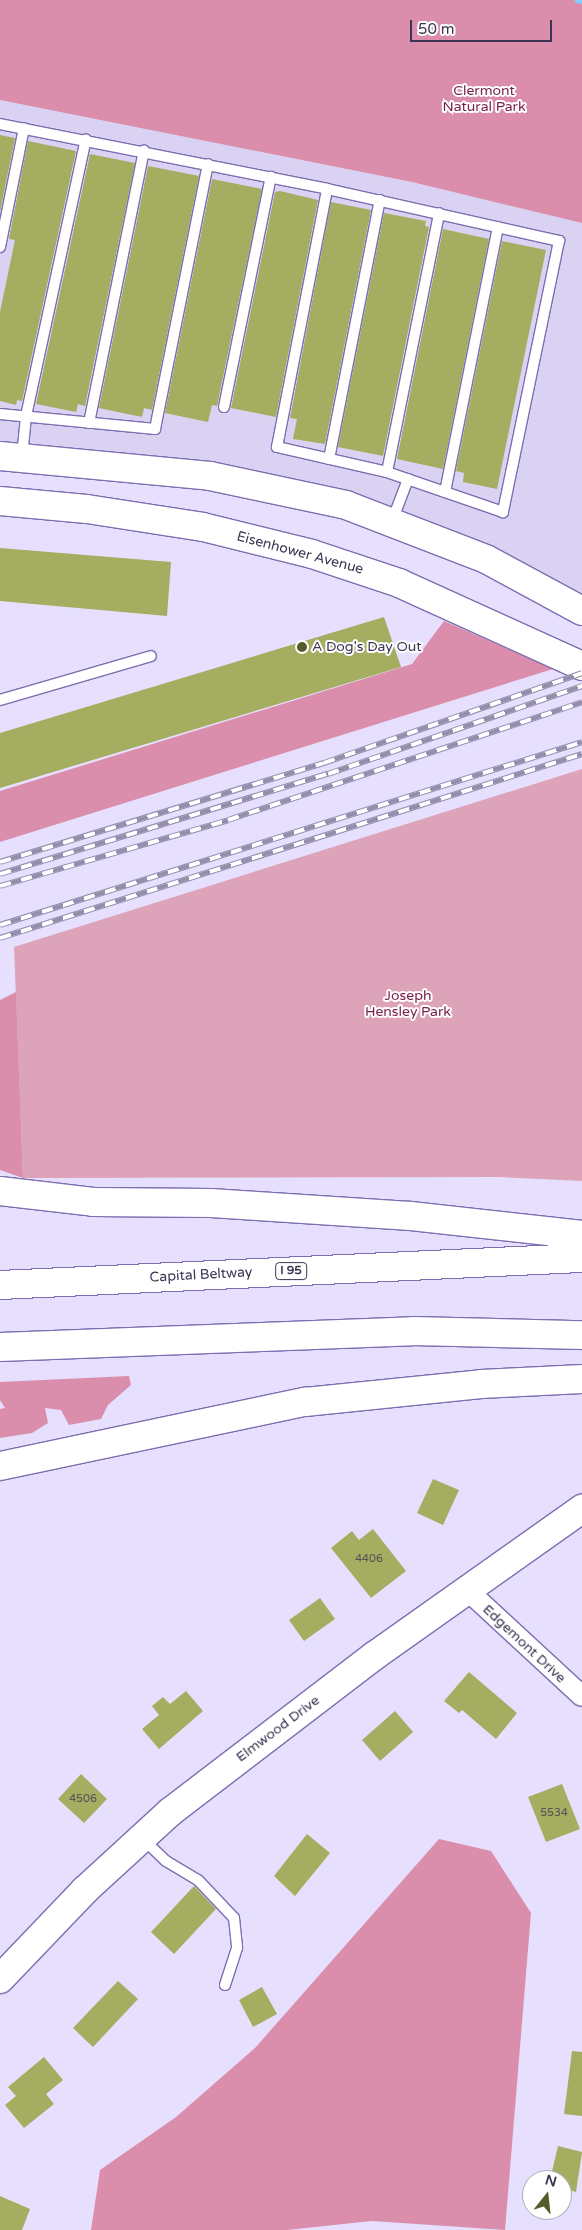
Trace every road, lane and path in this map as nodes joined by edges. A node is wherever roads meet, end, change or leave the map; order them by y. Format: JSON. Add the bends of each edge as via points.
{"nodes":[{"id":1,"x":0,"y":124,"type":"edge"},
{"id":2,"x":24,"y":128,"type":"junction"},
{"id":3,"x":86,"y":139,"type":"junction"},
{"id":4,"x":144,"y":151,"type":"junction"},
{"id":5,"x":208,"y":164,"type":"junction"},
{"id":6,"x":271,"y":177,"type":"junction"},
{"id":7,"x":327,"y":189,"type":"junction"},
{"id":8,"x":380,"y":200,"type":"junction"},
{"id":9,"x":439,"y":213,"type":"junction"},
{"id":10,"x":498,"y":227,"type":"junction"},
{"id":11,"x":0,"y":247,"type":"edge"},
{"id":12,"x":224,"y":407,"type":"dead end"},
{"id":13,"x":0,"y":414,"type":"edge"},
{"id":14,"x":26,"y":416,"type":"junction"},
{"id":15,"x":89,"y":422,"type":"junction"},
{"id":16,"x":11,"y":457,"type":"edge"},
{"id":17,"x":329,"y":459,"type":"junction"},
{"id":18,"x":387,"y":472,"type":"junction"},
{"id":19,"x":408,"y":479,"type":"junction"},
{"id":20,"x":445,"y":492,"type":"junction"},
{"id":21,"x":0,"y":501,"type":"edge"},
{"id":22,"x":34,"y":504,"type":"junction"},
{"id":23,"x":0,"y":508,"type":"edge"},
{"id":24,"x":392,"y":521,"type":"junction"},
{"id":25,"x":582,"y":611,"type":"edge"},
{"id":26,"x":151,"y":656,"type":"dead end"},
{"id":27,"x":582,"y":666,"type":"edge"},
{"id":28,"x":0,"y":700,"type":"edge"},
{"id":29,"x":0,"y":1191,"type":"edge"},
{"id":30,"x":582,"y":1235,"type":"edge"},
{"id":31,"x":582,"y":1258,"type":"edge"},
{"id":32,"x":0,"y":1285,"type":"edge"},
{"id":33,"x":582,"y":1335,"type":"edge"},
{"id":34,"x":0,"y":1347,"type":"edge"},
{"id":35,"x":582,"y":1379,"type":"edge"},
{"id":36,"x":0,"y":1466,"type":"edge"},
{"id":37,"x":582,"y":1509,"type":"edge"},
{"id":38,"x":467,"y":1590,"type":"junction"},
{"id":39,"x":582,"y":1696,"type":"edge"},
{"id":40,"x":141,"y":1838,"type":"junction"},
{"id":41,"x":0,"y":1979,"type":"edge"},
{"id":42,"x":225,"y":1985,"type":"dead end"}],
"edges":[{"from":1,"to":2,"type":"lane"},
{"from":2,"to":3,"type":"lane"},
{"from":2,"to":11,"type":"lane"},
{"from":3,"to":4,"type":"lane"},
{"from":3,"to":14,"type":"lane"},
{"from":4,"to":5,"type":"lane"},
{"from":4,"to":15,"type":"lane"},
{"from":5,"to":6,"type":"lane"},
{"from":5,"to":15,"type":"lane","via":[[155,429]]},
{"from":6,"to":7,"type":"lane"},
{"from":6,"to":12,"type":"lane"},
{"from":7,"to":8,"type":"lane"},
{"from":7,"to":17,"type":"lane","via":[[277,447]]},
{"from":8,"to":9,"type":"lane"},
{"from":8,"to":17,"type":"lane"},
{"from":9,"to":10,"type":"lane"},
{"from":9,"to":18,"type":"lane"},
{"from":10,"to":20,"type":"lane"},
{"from":10,"to":20,"type":"lane","via":[[559,241],[503,512]]},
{"from":13,"to":14,"type":"lane"},
{"from":14,"to":15,"type":"lane"},
{"from":14,"to":16,"type":"lane"},
{"from":16,"to":24,"type":"main road","via":[[228,479],[294,492]]},
{"from":17,"to":18,"type":"lane"},
{"from":18,"to":19,"type":"lane"},
{"from":19,"to":20,"type":"lane"},
{"from":19,"to":24,"type":"lane"},
{"from":21,"to":22,"type":"main road","name":"Eisenhower Avenue"},
{"from":22,"to":23,"type":"main road"},
{"from":22,"to":27,"type":"main road","name":"Eisenhower Avenue","via":[[203,527],[312,554],[399,583]]},
{"from":24,"to":25,"type":"main road","via":[[486,559]]},
{"from":26,"to":28,"type":"lane"},
{"from":29,"to":30,"type":"main road","via":[[93,1202],[211,1204],[411,1216]]},
{"from":31,"to":32,"type":"main road","name":"Capital Beltway","number":"I 95"},
{"from":33,"to":34,"type":"main road","via":[[413,1331]]},
{"from":35,"to":36,"type":"main road","via":[[481,1384],[305,1402]]},
{"from":37,"to":38,"type":"main road","name":"Elmwood Drive"},
{"from":38,"to":39,"type":"street","name":"Edgemont Drive"},
{"from":38,"to":40,"type":"main road","name":"Elmwood Drive","via":[[227,1767]]},
{"from":40,"to":41,"type":"main road","name":"Elmwood Drive"},
{"from":40,"to":42,"type":"lane","via":[[166,1861],[198,1880],[234,1918],[237,1948]]}]}
